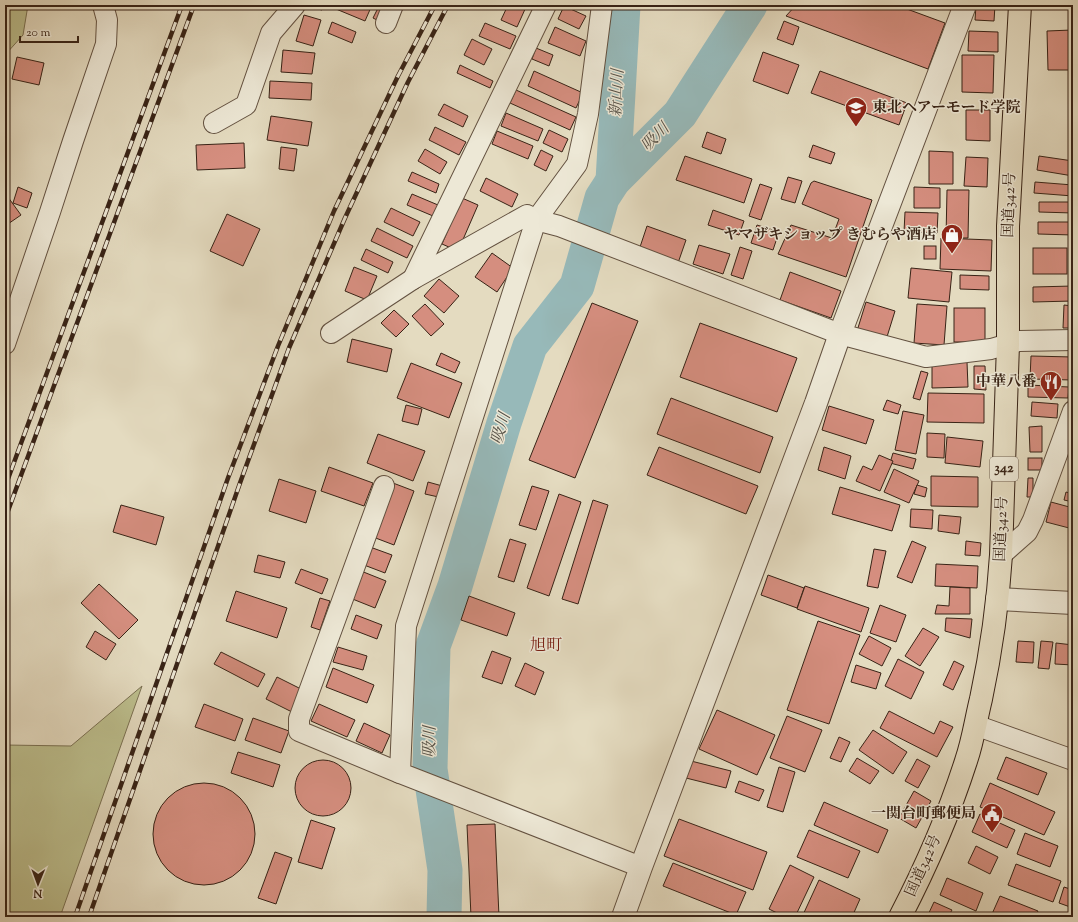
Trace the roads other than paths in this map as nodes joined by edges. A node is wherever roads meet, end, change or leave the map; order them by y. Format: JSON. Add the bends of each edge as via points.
{"nodes":[{"id":1,"x":104,"y":5,"type":"edge"},
{"id":2,"x":295,"y":5,"type":"edge"},
{"id":3,"x":393,"y":5,"type":"edge"},
{"id":4,"x":546,"y":5,"type":"edge"},
{"id":5,"x":602,"y":5,"type":"edge"},
{"id":6,"x":965,"y":5,"type":"edge"},
{"id":7,"x":1020,"y":5,"type":"edge"},
{"id":8,"x":386,"y":23,"type":"dead end"},
{"id":9,"x":214,"y":123,"type":"dead end"},
{"id":10,"x":536,"y":220,"type":"junction"},
{"id":11,"x":413,"y":279,"type":"junction"},
{"id":12,"x":331,"y":333,"type":"dead end"},
{"id":13,"x":840,"y":334,"type":"junction"},
{"id":14,"x":1073,"y":340,"type":"edge"},
{"id":15,"x":5,"y":344,"type":"edge"},
{"id":16,"x":1008,"y":344,"type":"junction"},
{"id":17,"x":1073,"y":411,"type":"edge"},
{"id":18,"x":384,"y":486,"type":"dead end"},
{"id":19,"x":1001,"y":555,"type":"junction"},
{"id":20,"x":997,"y":599,"type":"junction"},
{"id":21,"x":1073,"y":603,"type":"edge"},
{"id":22,"x":975,"y":725,"type":"junction"},
{"id":23,"x":1073,"y":760,"type":"edge"},
{"id":24,"x":407,"y":776,"type":"junction"},
{"id":25,"x":641,"y":867,"type":"junction"},
{"id":26,"x":623,"y":917,"type":"edge"},
{"id":27,"x":900,"y":917,"type":"edge"}],
"edges":[{"from":1,"to":15,"type":"street","via":[[107,20],[106,44]]},
{"from":2,"to":9,"type":"street","via":[[271,33],[246,105]]},
{"from":3,"to":8,"type":"street"},
{"from":4,"to":11,"type":"street"},
{"from":5,"to":10,"type":"street","via":[[588,114],[577,164]]},
{"from":6,"to":13,"type":"street"},
{"from":7,"to":16,"type":"highway","name":"国道342号","number":"342","via":[[1008,226]]},
{"from":10,"to":11,"type":"street","via":[[527,215]]},
{"from":10,"to":13,"type":"street","via":[[559,226]]},
{"from":10,"to":24,"type":"street","via":[[406,626]]},
{"from":11,"to":12,"type":"street"},
{"from":13,"to":16,"type":"street","via":[[926,357],[990,349]]},
{"from":13,"to":25,"type":"street"},
{"from":14,"to":16,"type":"street","via":[[1019,341]]},
{"from":16,"to":19,"type":"highway","name":"国道342号","number":"342"},
{"from":17,"to":19,"type":"street","via":[[1027,532]]},
{"from":18,"to":24,"type":"street","via":[[299,719],[299,731]]},
{"from":19,"to":20,"type":"highway","name":"国道342号","number":"342"},
{"from":20,"to":21,"type":"street"},
{"from":20,"to":22,"type":"highway","name":"国道342号","number":"342","via":[[990,652]]},
{"from":22,"to":23,"type":"street"},
{"from":22,"to":27,"type":"highway","name":"国道342号","number":"342","via":[[967,760],[951,804]]},
{"from":24,"to":25,"type":"street"},
{"from":25,"to":26,"type":"street"}]}
